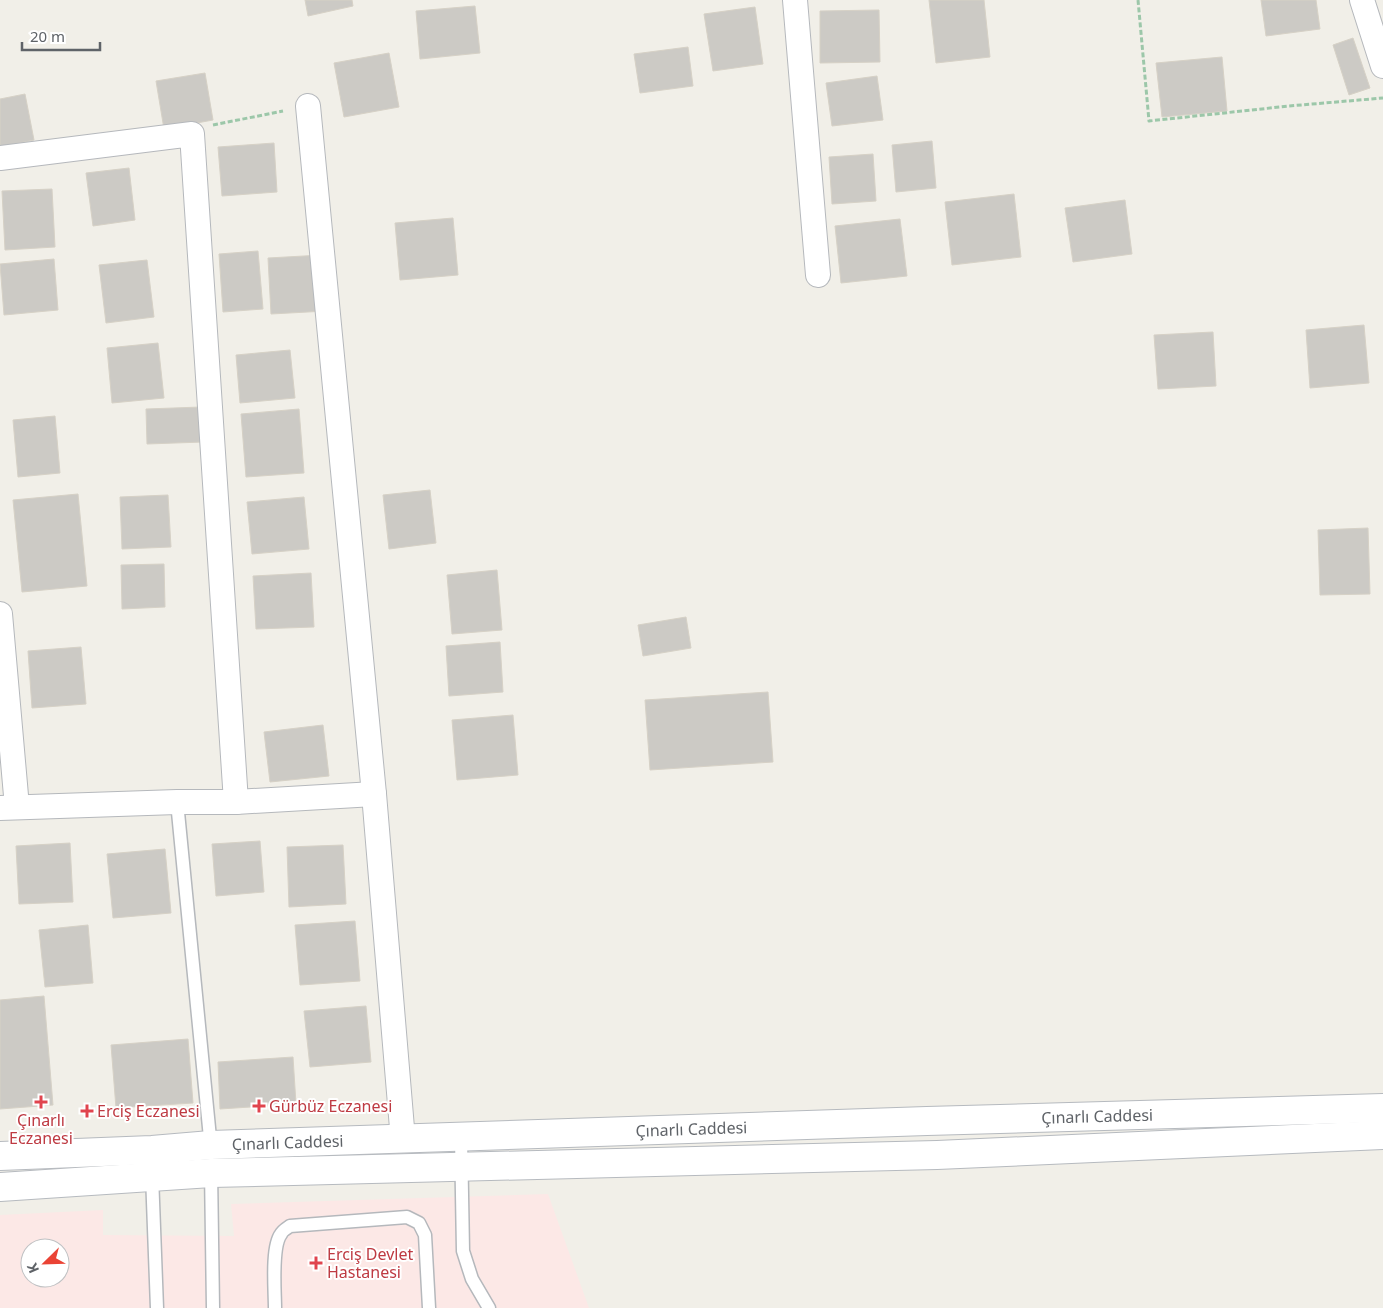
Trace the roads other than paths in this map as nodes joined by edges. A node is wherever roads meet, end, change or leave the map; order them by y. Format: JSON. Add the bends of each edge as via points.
{"nodes":[{"id":1,"x":795,"y":0,"type":"edge"},
{"id":2,"x":1362,"y":0,"type":"edge"},
{"id":3,"x":1383,"y":66,"type":"edge"},
{"id":4,"x":308,"y":106,"type":"road end"},
{"id":5,"x":0,"y":158,"type":"edge"},
{"id":6,"x":818,"y":275,"type":"dead end"},
{"id":7,"x":0,"y":614,"type":"edge"},
{"id":8,"x":374,"y":794,"type":"junction"},
{"id":9,"x":177,"y":802,"type":"junction"},
{"id":10,"x":236,"y":802,"type":"junction"},
{"id":11,"x":9,"y":808,"type":"edge"},
{"id":12,"x":1383,"y":1108,"type":"edge"},
{"id":13,"x":1383,"y":1136,"type":"edge"},
{"id":14,"x":461,"y":1138,"type":"junction"},
{"id":15,"x":402,"y":1140,"type":"junction"},
{"id":16,"x":211,"y":1145,"type":"junction"},
{"id":17,"x":152,"y":1150,"type":"junction"},
{"id":18,"x":0,"y":1156,"type":"edge"},
{"id":19,"x":461,"y":1167,"type":"junction"},
{"id":20,"x":210,"y":1173,"type":"junction"},
{"id":21,"x":152,"y":1177,"type":"junction"},
{"id":22,"x":0,"y":1187,"type":"edge"},
{"id":23,"x":157,"y":1308,"type":"edge"},
{"id":24,"x":213,"y":1308,"type":"edge"},
{"id":25,"x":275,"y":1308,"type":"edge"},
{"id":26,"x":430,"y":1308,"type":"edge"},
{"id":27,"x":489,"y":1308,"type":"edge"}],
"edges":[{"from":1,"to":6,"type":"street"},
{"from":2,"to":3,"type":"street"},
{"from":4,"to":8,"type":"street"},
{"from":5,"to":10,"type":"street","via":[[192,134]]},
{"from":7,"to":11,"type":"street"},
{"from":8,"to":10,"type":"street"},
{"from":8,"to":15,"type":"street"},
{"from":9,"to":10,"type":"street"},
{"from":9,"to":11,"type":"street"},
{"from":9,"to":16,"type":"lane"},
{"from":12,"to":14,"type":"street","name":"Çınarlı Caddesi"},
{"from":13,"to":19,"type":"street","via":[[937,1155]]},
{"from":14,"to":15,"type":"street","name":"Çınarlı Caddesi"},
{"from":14,"to":19,"type":"lane"},
{"from":15,"to":16,"type":"street","name":"Çınarlı Caddesi"},
{"from":16,"to":17,"type":"street","name":"Çınarlı Caddesi"},
{"from":16,"to":20,"type":"lane"},
{"from":17,"to":18,"type":"street","name":"Çınarlı Caddesi"},
{"from":17,"to":21,"type":"lane"},
{"from":19,"to":20,"type":"street"},
{"from":19,"to":27,"type":"lane","via":[[462,1251],[472,1279]]},
{"from":20,"to":21,"type":"street"},
{"from":20,"to":24,"type":"lane"},
{"from":21,"to":22,"type":"street"},
{"from":21,"to":23,"type":"lane"},
{"from":25,"to":26,"type":"lane","via":[[276,1247],[280,1234],[290,1226],[407,1217],[419,1223],[425,1235]]}]}
